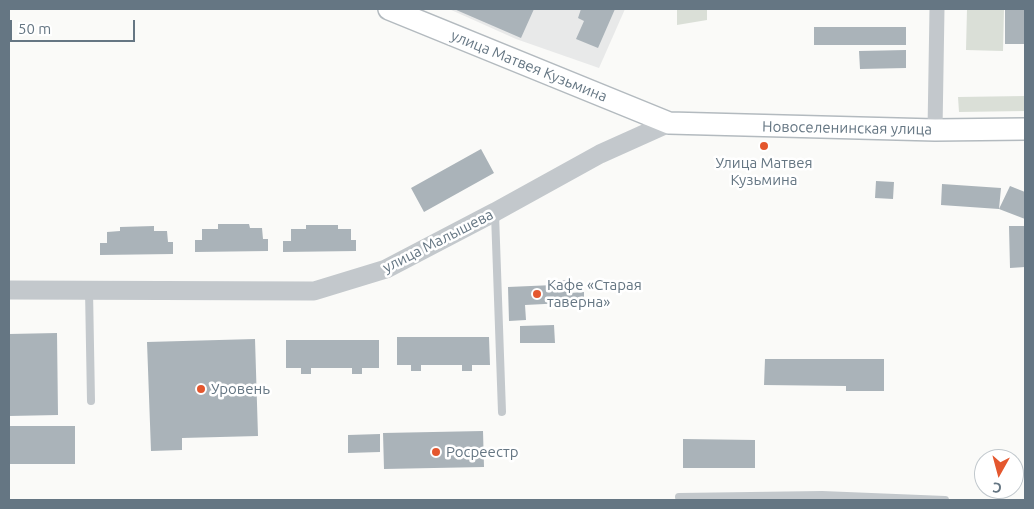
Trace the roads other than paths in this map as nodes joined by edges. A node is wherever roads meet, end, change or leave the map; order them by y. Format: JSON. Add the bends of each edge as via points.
{"nodes":[{"id":1,"x":388,"y":9,"type":"edge"},
{"id":2,"x":937,"y":9,"type":"edge"},
{"id":3,"x":669,"y":123,"type":"junction"},
{"id":4,"x":1025,"y":129,"type":"edge"},
{"id":5,"x":935,"y":130,"type":"junction"},
{"id":6,"x":495,"y":212,"type":"junction"},
{"id":7,"x":9,"y":290,"type":"edge"},
{"id":8,"x":89,"y":290,"type":"junction"},
{"id":9,"x":91,"y":401,"type":"dead end"},
{"id":10,"x":502,"y":412,"type":"dead end"},
{"id":11,"x":679,"y":497,"type":"dead end"},
{"id":12,"x":945,"y":500,"type":"edge"}],
"edges":[{"from":1,"to":3,"type":"main road","name":"улица Матвея Кузьмина"},
{"from":2,"to":5,"type":"street"},
{"from":3,"to":5,"type":"main road","name":"Новоселенинская улица"},
{"from":3,"to":6,"type":"street","name":"улица Малышева","via":[[600,154]]},
{"from":4,"to":5,"type":"main road","name":"Новоселенинская улица"},
{"from":6,"to":8,"type":"street","name":"улица Малышева","via":[[386,269],[314,290]]},
{"from":6,"to":10,"type":"lane"},
{"from":7,"to":8,"type":"street","name":"улица Малышева"},
{"from":8,"to":9,"type":"lane"},
{"from":11,"to":12,"type":"lane","via":[[822,495]]}]}
